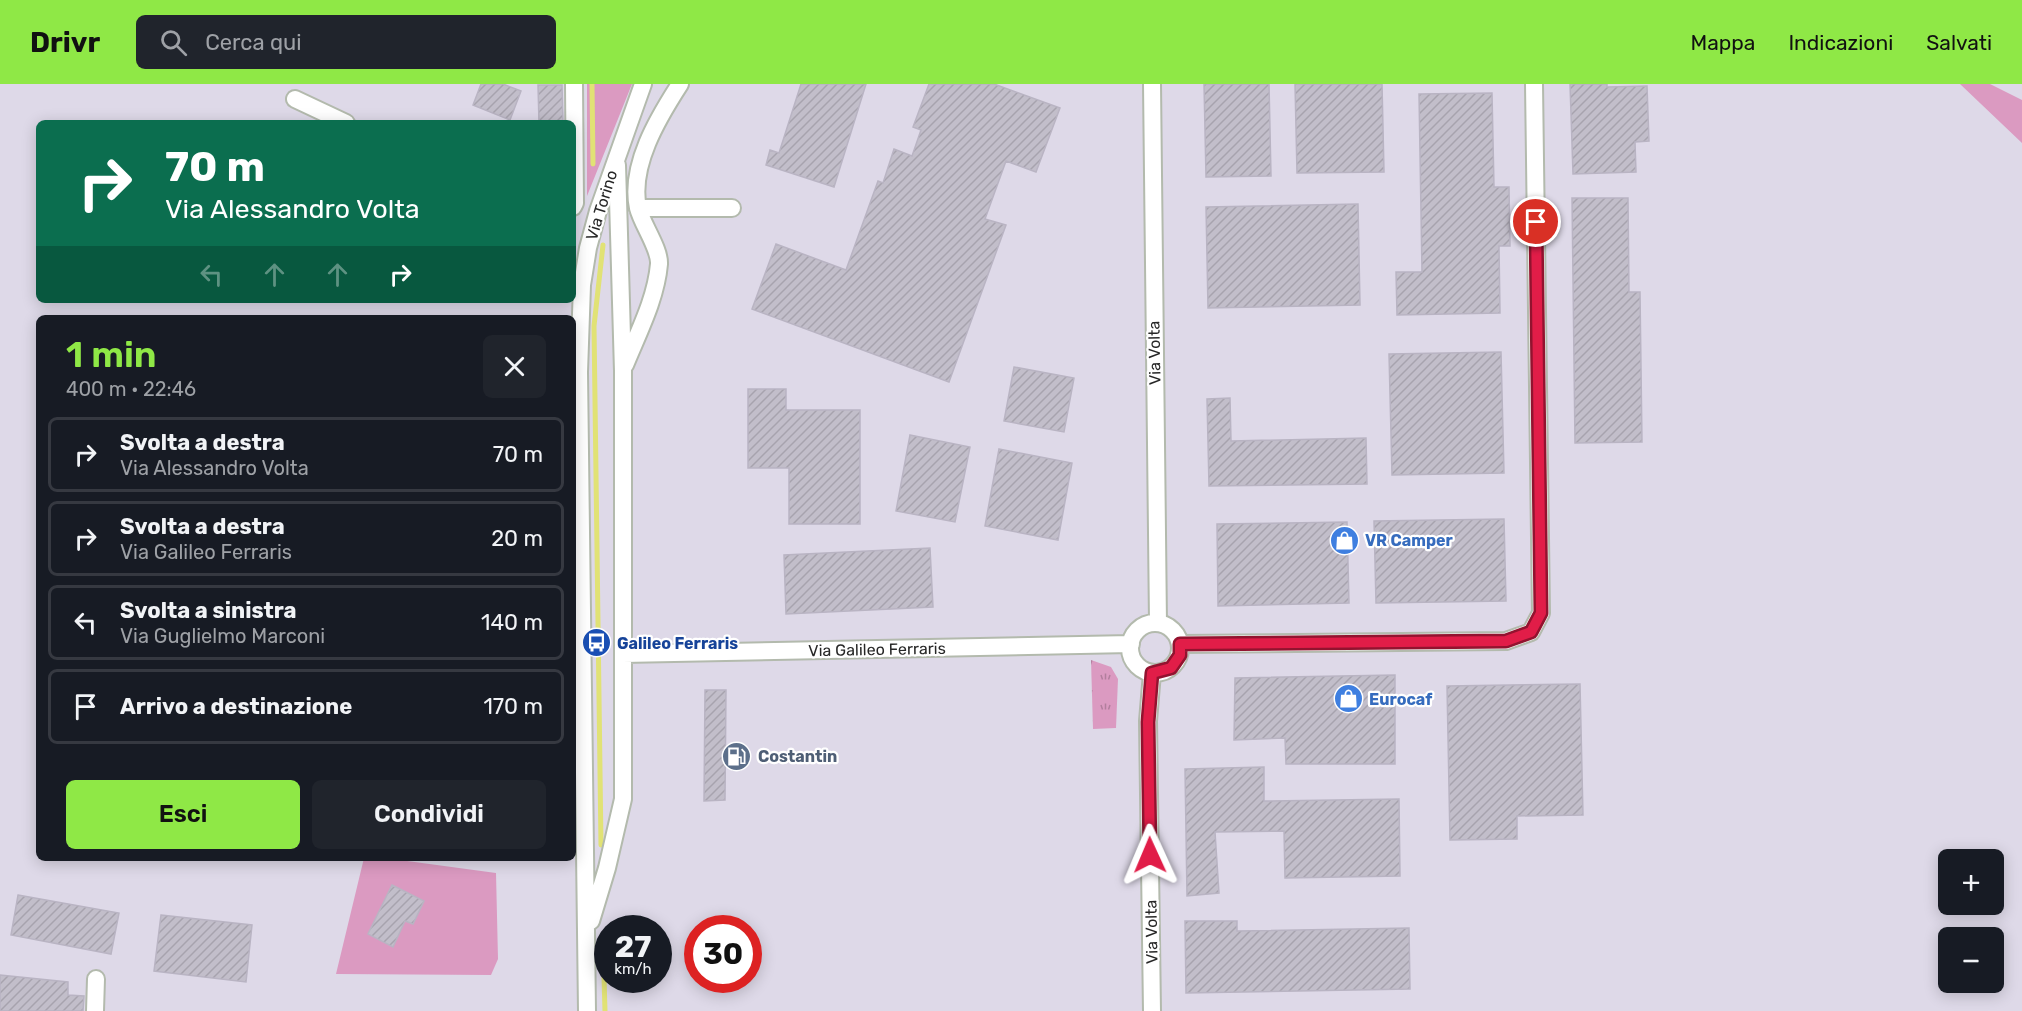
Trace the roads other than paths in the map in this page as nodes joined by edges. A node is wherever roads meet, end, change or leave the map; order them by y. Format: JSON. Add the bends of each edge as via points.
{"nodes":[{"id":1,"x":574,"y":84,"type":"edge"},
{"id":2,"x":680,"y":84,"type":"edge"},
{"id":3,"x":1152,"y":84,"type":"edge"},
{"id":4,"x":1534,"y":84,"type":"edge"},
{"id":5,"x":643,"y":85,"type":"edge"},
{"id":6,"x":295,"y":99,"type":"dead end"},
{"id":7,"x":340,"y":120,"type":"edge"},
{"id":8,"x":574,"y":120,"type":"edge"},
{"id":9,"x":616,"y":157,"type":"junction"},
{"id":10,"x":638,"y":208,"type":"junction"},
{"id":11,"x":732,"y":208,"type":"dead end"},
{"id":12,"x":623,"y":371,"type":"junction"},
{"id":13,"x":1158,"y":623,"type":"junction"},
{"id":14,"x":1131,"y":644,"type":"junction"},
{"id":15,"x":1180,"y":644,"type":"junction"},
{"id":16,"x":623,"y":654,"type":"junction"},
{"id":17,"x":1152,"y":673,"type":"junction"},
{"id":18,"x":586,"y":936,"type":"junction"},
{"id":19,"x":96,"y":979,"type":"dead end"},
{"id":20,"x":94,"y":1011,"type":"edge"},
{"id":21,"x":587,"y":1011,"type":"edge"},
{"id":22,"x":1152,"y":1011,"type":"edge"}],
"edges":[{"from":1,"to":8,"type":"street"},
{"from":2,"to":10,"type":"street","via":[[648,142],[638,174]]},
{"from":3,"to":13,"type":"street","name":"Via Volta"},
{"from":4,"to":15,"type":"street","via":[[1541,613],[1531,632],[1506,641]]},
{"from":5,"to":9,"type":"street","name":"Via Torino"},
{"from":6,"to":7,"type":"street"},
{"from":9,"to":12,"type":"street"},
{"from":9,"to":18,"type":"street","name":"Via Torino","via":[[598,211],[582,285],[579,372]]},
{"from":10,"to":11,"type":"street"},
{"from":10,"to":12,"type":"street","via":[[659,262],[646,313]]},
{"from":12,"to":16,"type":"street"},
{"from":13,"to":14,"type":"street","via":[[1139,628]]},
{"from":13,"to":15,"type":"street","via":[[1175,632]]},
{"from":14,"to":16,"type":"street","name":"Via Galileo Ferraris"},
{"from":14,"to":17,"type":"street","via":[[1135,663]]},
{"from":15,"to":17,"type":"street","via":[[1180,655],[1171,668]]},
{"from":16,"to":18,"type":"street","via":[[623,799]]},
{"from":17,"to":22,"type":"street","name":"Via Volta","via":[[1148,722]]},
{"from":18,"to":21,"type":"street","name":"Via Torino"},
{"from":19,"to":20,"type":"street"}]}
